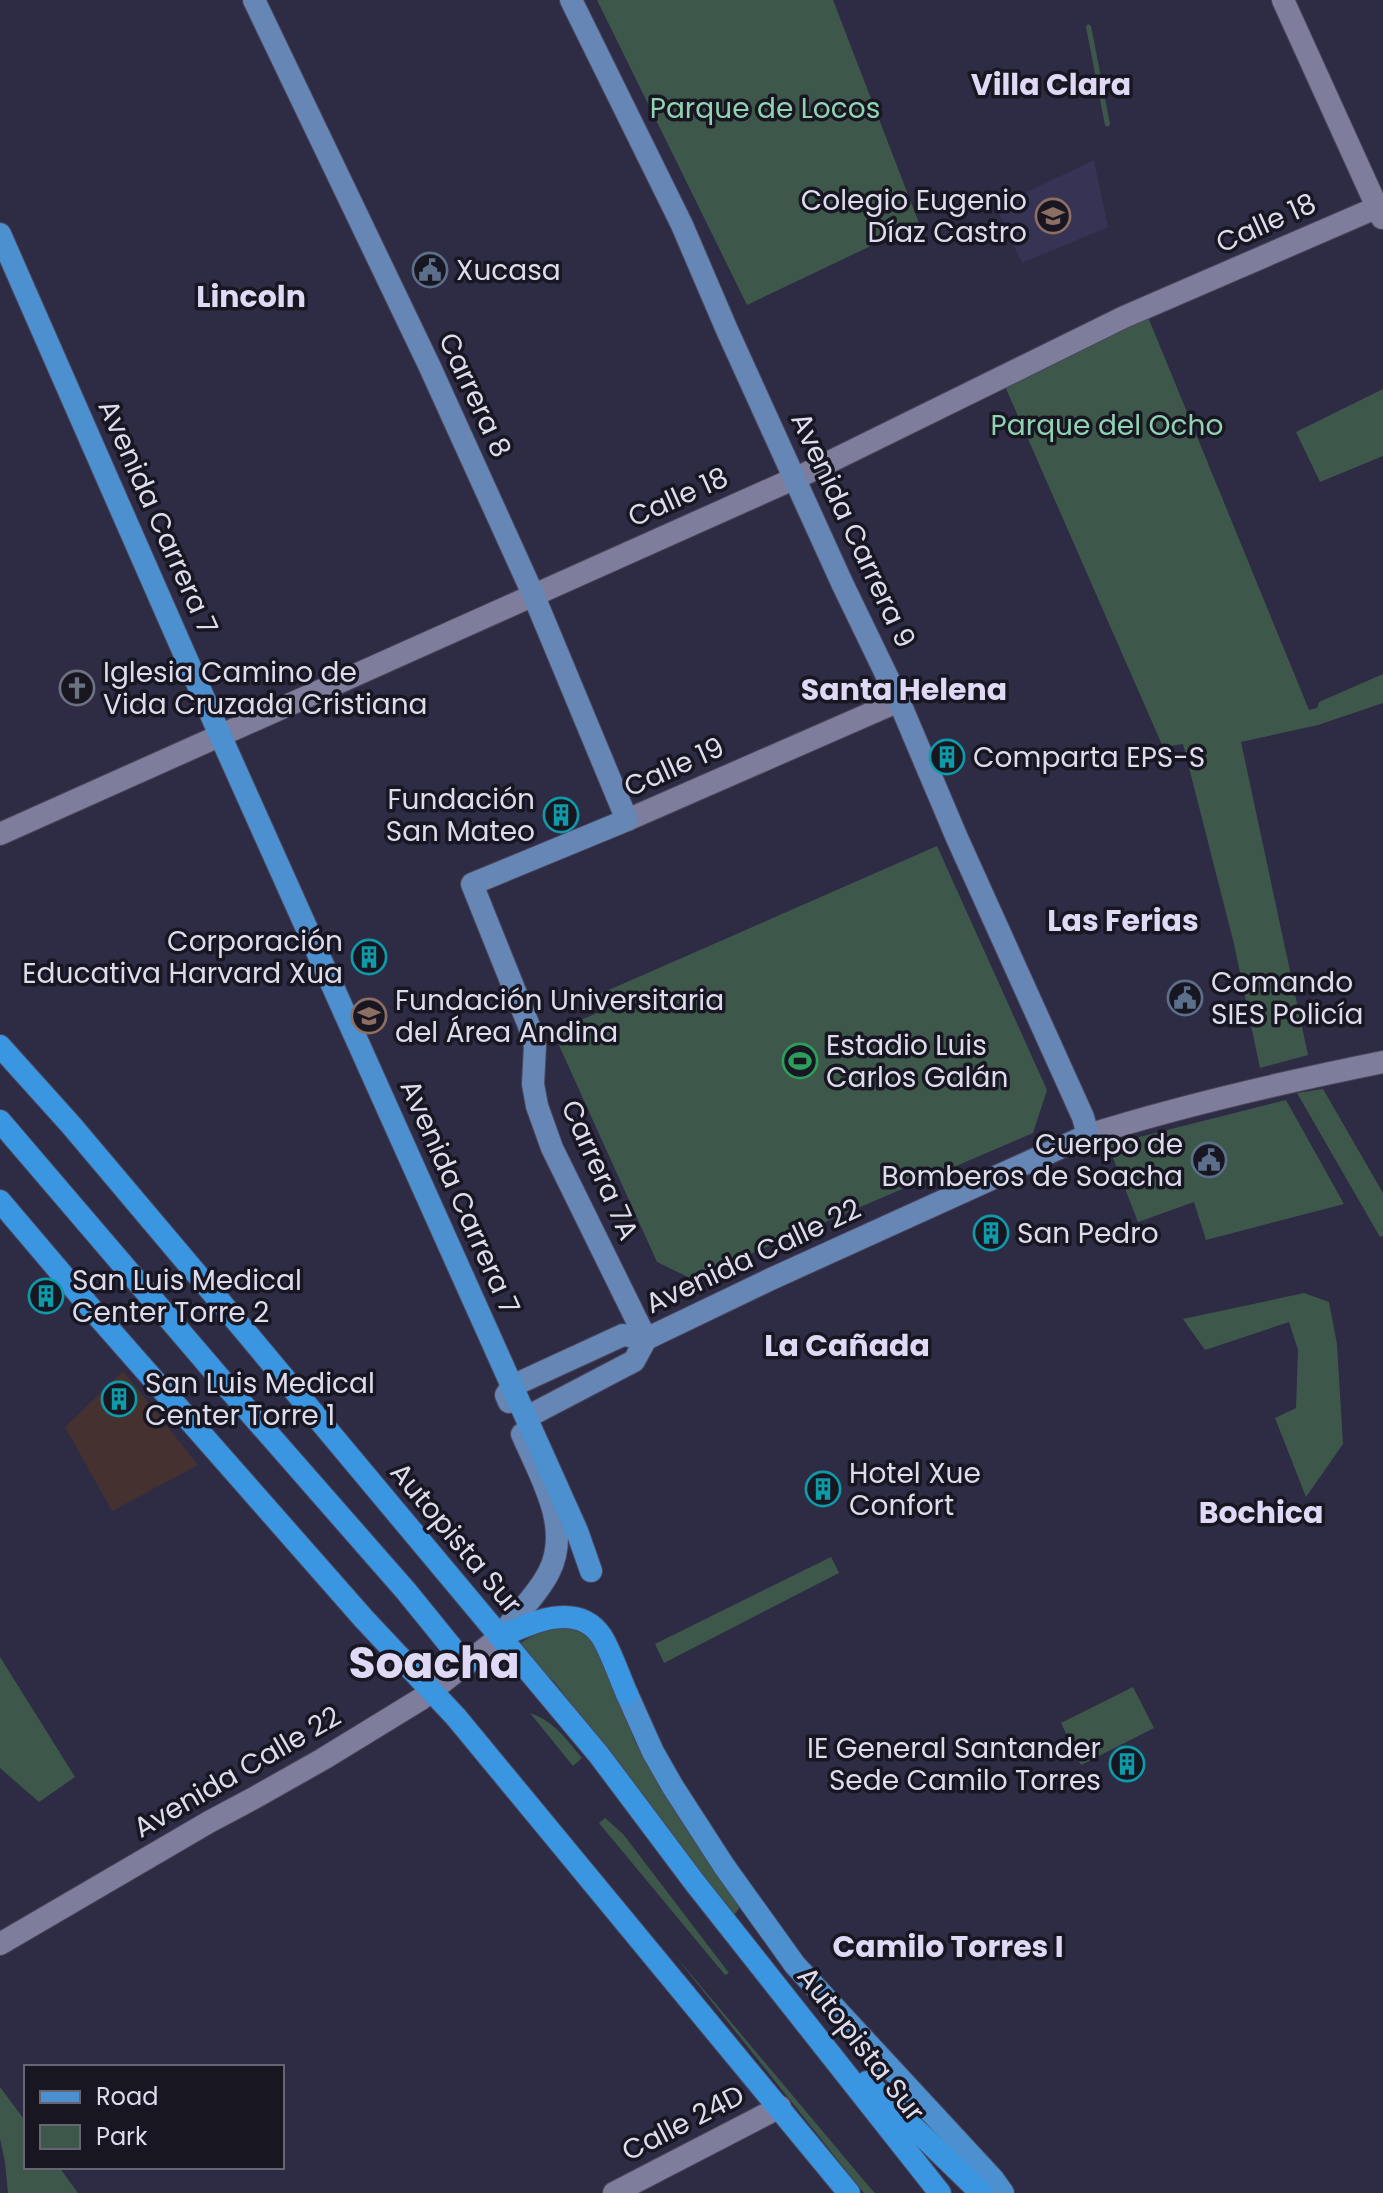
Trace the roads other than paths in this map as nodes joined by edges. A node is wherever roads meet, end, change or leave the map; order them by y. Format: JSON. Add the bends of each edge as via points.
{"nodes":[{"id":1,"x":254,"y":0,"type":"edge"},
{"id":2,"x":571,"y":0,"type":"edge"},
{"id":3,"x":1283,"y":0,"type":"edge"},
{"id":4,"x":1380,"y":213,"type":"edge"},
{"id":5,"x":0,"y":234,"type":"edge"},
{"id":6,"x":796,"y":477,"type":"junction"},
{"id":7,"x":533,"y":594,"type":"junction"},
{"id":8,"x":899,"y":701,"type":"junction"},
{"id":9,"x":220,"y":735,"type":"junction"},
{"id":10,"x":627,"y":820,"type":"junction"},
{"id":11,"x":0,"y":834,"type":"edge"},
{"id":12,"x":472,"y":884,"type":"joint"},
{"id":13,"x":0,"y":1046,"type":"edge"},
{"id":14,"x":1383,"y":1062,"type":"edge"},
{"id":15,"x":0,"y":1121,"type":"edge"},
{"id":16,"x":1088,"y":1135,"type":"junction"},
{"id":17,"x":0,"y":1201,"type":"edge"},
{"id":18,"x":646,"y":1339,"type":"junction"},
{"id":19,"x":512,"y":1386,"type":"junction"},
{"id":20,"x":527,"y":1417,"type":"junction"},
{"id":21,"x":591,"y":1571,"type":"dead end"},
{"id":22,"x":500,"y":1637,"type":"junction"},
{"id":23,"x":466,"y":1665,"type":"junction"},
{"id":24,"x":431,"y":1691,"type":"junction"},
{"id":25,"x":627,"y":1694,"type":"joint"},
{"id":26,"x":0,"y":1944,"type":"edge"},
{"id":27,"x":796,"y":2011,"type":"junction"},
{"id":28,"x":780,"y":2107,"type":"junction"},
{"id":29,"x":614,"y":2193,"type":"edge"},
{"id":30,"x":849,"y":2193,"type":"edge"},
{"id":31,"x":940,"y":2193,"type":"edge"},
{"id":32,"x":981,"y":2193,"type":"edge"},
{"id":33,"x":1003,"y":2193,"type":"edge"}],
"edges":[{"from":1,"to":7,"type":"main road","name":"Carrera 8"},
{"from":2,"to":6,"type":"main road","name":"Avenida Carrera 9","via":[[682,225]]},
{"from":3,"to":4,"type":"street"},
{"from":4,"to":6,"type":"street","name":"Calle 18","via":[[1124,317]]},
{"from":5,"to":9,"type":"main road","name":"Avenida Carrera 7"},
{"from":6,"to":7,"type":"street","name":"Calle 18"},
{"from":6,"to":8,"type":"main road","name":"Avenida Carrera 9"},
{"from":7,"to":9,"type":"street","name":"Calle 18"},
{"from":7,"to":10,"type":"main road","name":"Carrera 8"},
{"from":8,"to":10,"type":"street","name":"Calle 19"},
{"from":8,"to":16,"type":"main road","name":"Avenida Carrera 9"},
{"from":9,"to":11,"type":"street","name":"Calle 18"},
{"from":9,"to":19,"type":"main road","name":"Avenida Carrera 7"},
{"from":10,"to":12,"type":"main road","name":"Calle 19"},
{"from":12,"to":18,"type":"main road","name":"Carrera 7A","via":[[529,1026],[537,1106],[552,1148]]},
{"from":13,"to":22,"type":"highway","name":"Autopista Sur"},
{"from":14,"to":16,"type":"street","name":"Avenida Calle 22"},
{"from":15,"to":23,"type":"highway"},
{"from":16,"to":18,"type":"main road","name":"Avenida Calle 22"},
{"from":17,"to":24,"type":"highway"},
{"from":18,"to":19,"type":"main road","name":"Avenida Calle 22","via":[[623,1335]]},
{"from":18,"to":20,"type":"main road","name":"Avenida Calle 22","via":[[634,1361]]},
{"from":19,"to":20,"type":"main road","name":"Avenida Carrera 7"},
{"from":19,"to":22,"type":"main road","name":"Avenida Calle 22","via":[[506,1395],[552,1506],[557,1547],[542,1584]]},
{"from":20,"to":21,"type":"main road","name":"Avenida Carrera 7"},
{"from":22,"to":23,"type":"street","name":"Avenida Calle 22"},
{"from":22,"to":25,"type":"highway","via":[[549,1617],[591,1625]]},
{"from":22,"to":27,"type":"highway","name":"Autopista Sur"},
{"from":23,"to":24,"type":"street","name":"Avenida Calle 22"},
{"from":24,"to":26,"type":"street","name":"Avenida Calle 22"},
{"from":24,"to":28,"type":"highway"},
{"from":25,"to":33,"type":"main road","via":[[673,1787],[795,1965]]},
{"from":27,"to":31,"type":"highway","name":"Autopista Sur"},
{"from":27,"to":32,"type":"highway"},
{"from":28,"to":29,"type":"street","name":"Calle 24D"},
{"from":28,"to":30,"type":"highway"}]}
